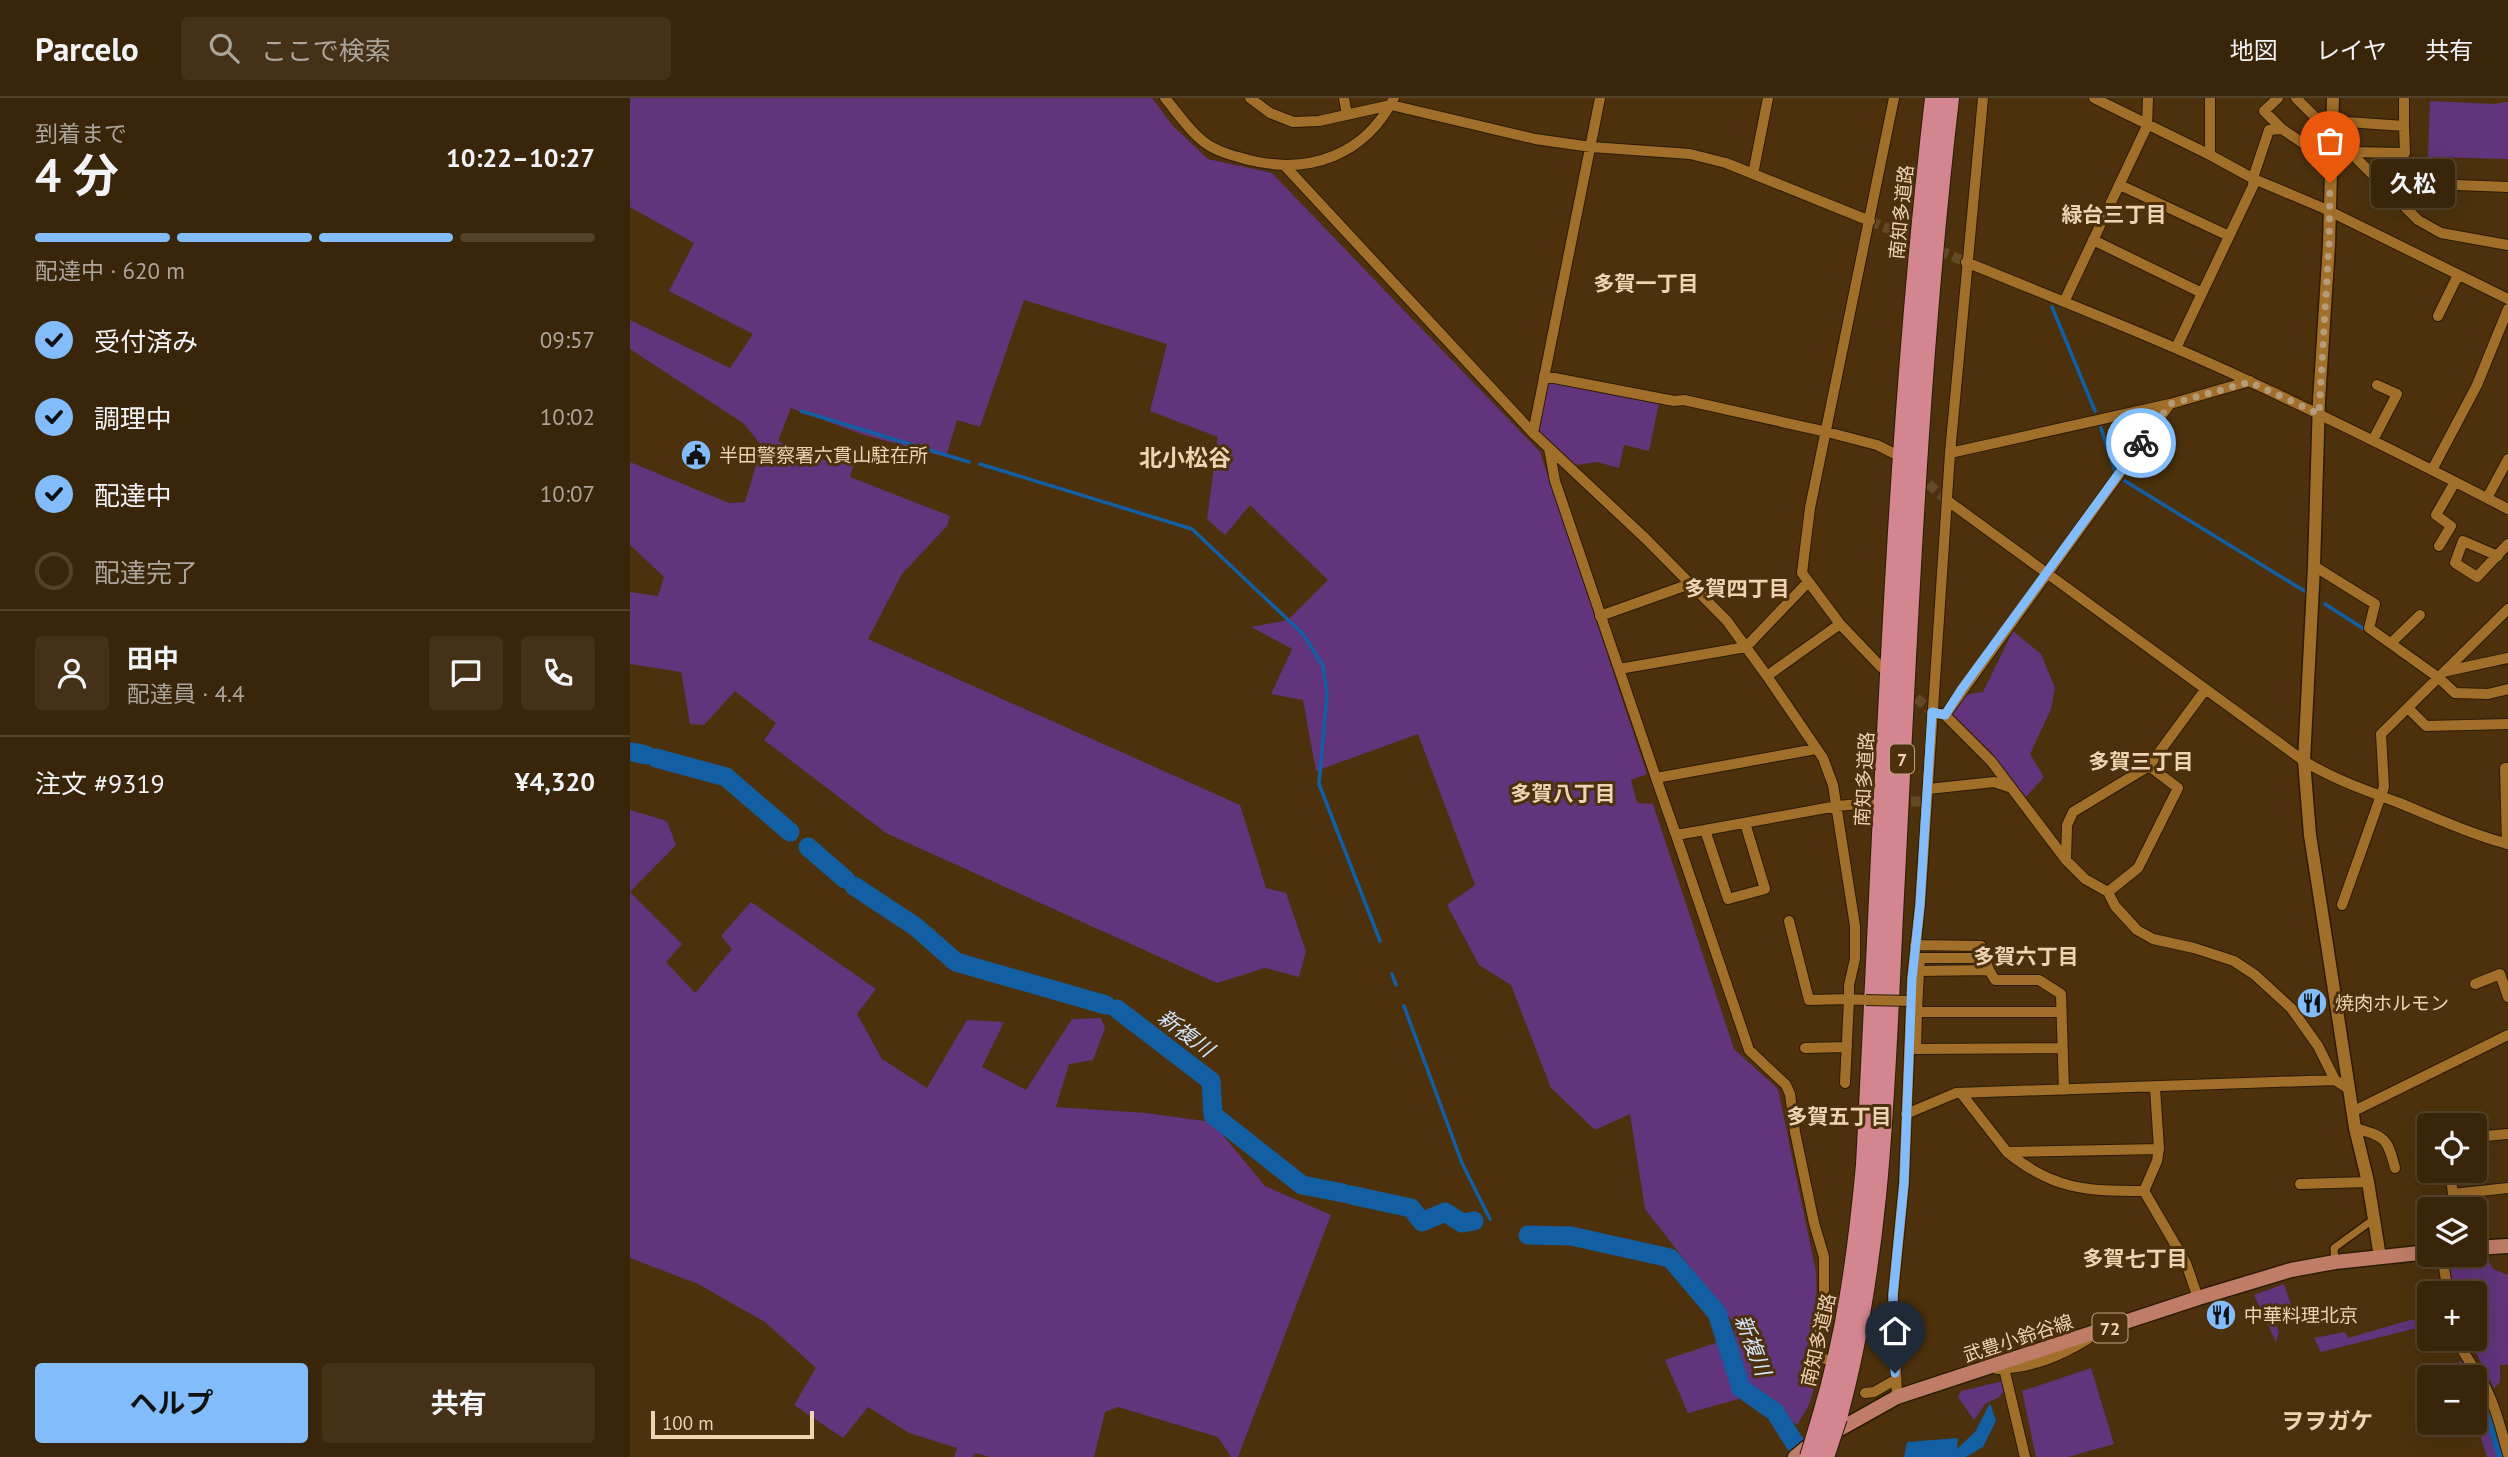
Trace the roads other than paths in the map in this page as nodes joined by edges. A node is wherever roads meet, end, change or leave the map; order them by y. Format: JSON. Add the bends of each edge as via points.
{"nodes":[{"id":1,"x":1165,"y":98,"type":"edge"},
{"id":2,"x":1250,"y":98,"type":"edge"},
{"id":3,"x":1344,"y":98,"type":"edge"},
{"id":4,"x":1600,"y":98,"type":"edge"},
{"id":5,"x":1768,"y":98,"type":"edge"},
{"id":6,"x":1894,"y":98,"type":"edge"},
{"id":7,"x":1934,"y":98,"type":"edge"},
{"id":8,"x":1950,"y":98,"type":"edge"},
{"id":9,"x":1983,"y":98,"type":"edge"},
{"id":10,"x":2094,"y":98,"type":"edge"},
{"id":11,"x":2148,"y":98,"type":"edge"},
{"id":12,"x":2210,"y":98,"type":"edge"},
{"id":13,"x":2278,"y":98,"type":"edge"},
{"id":14,"x":2295,"y":98,"type":"edge"},
{"id":15,"x":2333,"y":98,"type":"edge"},
{"id":16,"x":2404,"y":99,"type":"edge"},
{"id":17,"x":1393,"y":102,"type":"edge"},
{"id":18,"x":1347,"y":115,"type":"junction"},
{"id":19,"x":2147,"y":126,"type":"junction"},
{"id":20,"x":2404,"y":126,"type":"junction"},
{"id":21,"x":2332,"y":128,"type":"junction"},
{"id":22,"x":2282,"y":129,"type":"junction"},
{"id":23,"x":1591,"y":148,"type":"junction"},
{"id":24,"x":2350,"y":152,"type":"junction"},
{"id":25,"x":2210,"y":155,"type":"junction"},
{"id":26,"x":2331,"y":162,"type":"junction"},
{"id":27,"x":1285,"y":166,"type":"junction"},
{"id":28,"x":1753,"y":174,"type":"junction"},
{"id":29,"x":2254,"y":179,"type":"junction"},
{"id":30,"x":2120,"y":184,"type":"junction"},
{"id":31,"x":2432,"y":184,"type":"dead end"},
{"id":32,"x":2508,"y":187,"type":"edge"},
{"id":33,"x":2329,"y":212,"type":"junction"},
{"id":34,"x":1870,"y":221,"type":"junction"},
{"id":35,"x":2229,"y":236,"type":"junction"},
{"id":36,"x":2093,"y":240,"type":"junction"},
{"id":37,"x":2508,"y":245,"type":"edge"},
{"id":38,"x":1966,"y":262,"type":"junction"},
{"id":39,"x":2458,"y":275,"type":"junction"},
{"id":40,"x":2202,"y":293,"type":"junction"},
{"id":41,"x":2508,"y":299,"type":"edge"},
{"id":42,"x":2064,"y":302,"type":"junction"},
{"id":43,"x":2508,"y":309,"type":"edge"},
{"id":44,"x":2438,"y":316,"type":"dead end"},
{"id":45,"x":2176,"y":348,"type":"junction"},
{"id":46,"x":1544,"y":376,"type":"junction"},
{"id":47,"x":2250,"y":382,"type":"junction"},
{"id":48,"x":2377,"y":385,"type":"dead end"},
{"id":49,"x":2170,"y":404,"type":"junction"},
{"id":50,"x":2319,"y":414,"type":"junction"},
{"id":51,"x":1826,"y":432,"type":"junction"},
{"id":52,"x":1534,"y":433,"type":"junction"},
{"id":53,"x":2374,"y":440,"type":"junction"},
{"id":54,"x":1549,"y":448,"type":"junction"},
{"id":55,"x":1893,"y":453,"type":"dead end"},
{"id":56,"x":1950,"y":453,"type":"junction"},
{"id":57,"x":2508,"y":459,"type":"edge"},
{"id":58,"x":2432,"y":470,"type":"junction"},
{"id":59,"x":2455,"y":482,"type":"junction"},
{"id":60,"x":2487,"y":498,"type":"junction"},
{"id":61,"x":1948,"y":501,"type":"junction"},
{"id":62,"x":2508,"y":509,"type":"edge"},
{"id":63,"x":2508,"y":544,"type":"edge"},
{"id":64,"x":2439,"y":546,"type":"dead end"},
{"id":65,"x":2498,"y":556,"type":"dead end"},
{"id":66,"x":2314,"y":566,"type":"junction"},
{"id":67,"x":2046,"y":574,"type":"junction"},
{"id":68,"x":1808,"y":582,"type":"junction"},
{"id":69,"x":1690,"y":584,"type":"junction"},
{"id":70,"x":2508,"y":609,"type":"edge"},
{"id":71,"x":2420,"y":615,"type":"dead end"},
{"id":72,"x":1600,"y":616,"type":"junction"},
{"id":73,"x":1840,"y":624,"type":"junction"},
{"id":74,"x":2391,"y":643,"type":"junction"},
{"id":75,"x":1746,"y":646,"type":"junction"},
{"id":76,"x":2508,"y":658,"type":"edge"},
{"id":77,"x":1881,"y":667,"type":"dead end"},
{"id":78,"x":1619,"y":668,"type":"junction"},
{"id":79,"x":2442,"y":674,"type":"junction"},
{"id":80,"x":1767,"y":676,"type":"junction"},
{"id":81,"x":2508,"y":689,"type":"edge"},
{"id":82,"x":2205,"y":690,"type":"junction"},
{"id":83,"x":2408,"y":708,"type":"junction"},
{"id":84,"x":1932,"y":712,"type":"junction"},
{"id":85,"x":1945,"y":715,"type":"junction"},
{"id":86,"x":2508,"y":724,"type":"edge"},
{"id":87,"x":1816,"y":749,"type":"junction"},
{"id":88,"x":2304,"y":761,"type":"junction"},
{"id":89,"x":2149,"y":766,"type":"junction"},
{"id":90,"x":2508,"y":768,"type":"edge"},
{"id":91,"x":1656,"y":778,"type":"junction"},
{"id":92,"x":2008,"y":787,"type":"junction"},
{"id":93,"x":1928,"y":789,"type":"junction"},
{"id":94,"x":2382,"y":798,"type":"junction"},
{"id":95,"x":1871,"y":803,"type":"dead end"},
{"id":96,"x":1838,"y":806,"type":"junction"},
{"id":97,"x":1745,"y":823,"type":"junction"},
{"id":98,"x":1705,"y":830,"type":"junction"},
{"id":99,"x":1676,"y":835,"type":"junction"},
{"id":100,"x":2508,"y":844,"type":"edge"},
{"id":101,"x":2066,"y":860,"type":"junction"},
{"id":102,"x":2108,"y":892,"type":"junction"},
{"id":103,"x":2343,"y":905,"type":"dead end"},
{"id":104,"x":1789,"y":921,"type":"dead end"},
{"id":105,"x":1915,"y":945,"type":"junction"},
{"id":106,"x":1984,"y":958,"type":"junction"},
{"id":107,"x":1989,"y":970,"type":"junction"},
{"id":108,"x":1919,"y":971,"type":"junction"},
{"id":109,"x":2475,"y":984,"type":"dead end"},
{"id":110,"x":2508,"y":997,"type":"edge"},
{"id":111,"x":1849,"y":999,"type":"junction"},
{"id":112,"x":1911,"y":1001,"type":"junction"},
{"id":113,"x":1917,"y":1012,"type":"junction"},
{"id":114,"x":2062,"y":1012,"type":"junction"},
{"id":115,"x":2508,"y":1035,"type":"edge"},
{"id":116,"x":1847,"y":1047,"type":"junction"},
{"id":117,"x":1805,"y":1048,"type":"dead end"},
{"id":118,"x":2062,"y":1048,"type":"junction"},
{"id":119,"x":2335,"y":1080,"type":"junction"},
{"id":120,"x":1846,"y":1083,"type":"dead end"},
{"id":121,"x":2155,"y":1087,"type":"junction"},
{"id":122,"x":2349,"y":1089,"type":"junction"},
{"id":123,"x":2064,"y":1090,"type":"junction"},
{"id":124,"x":1961,"y":1093,"type":"junction"},
{"id":125,"x":2353,"y":1112,"type":"junction"},
{"id":126,"x":1906,"y":1114,"type":"junction"},
{"id":127,"x":2355,"y":1128,"type":"junction"},
{"id":128,"x":2508,"y":1134,"type":"edge"},
{"id":129,"x":2487,"y":1136,"type":"edge"},
{"id":130,"x":2159,"y":1149,"type":"junction"},
{"id":131,"x":2007,"y":1152,"type":"junction"},
{"id":132,"x":2395,"y":1168,"type":"dead end"},
{"id":133,"x":2368,"y":1182,"type":"junction"},
{"id":134,"x":2452,"y":1183,"type":"edge"},
{"id":135,"x":2300,"y":1184,"type":"dead end"},
{"id":136,"x":2508,"y":1188,"type":"edge"},
{"id":137,"x":2144,"y":1191,"type":"junction"},
{"id":138,"x":2453,"y":1194,"type":"junction"},
{"id":139,"x":2454,"y":1197,"type":"edge"},
{"id":140,"x":2375,"y":1218,"type":"junction"},
{"id":141,"x":2508,"y":1246,"type":"edge"},
{"id":142,"x":2487,"y":1247,"type":"edge"},
{"id":143,"x":2417,"y":1253,"type":"edge"},
{"id":144,"x":2380,"y":1257,"type":"junction"},
{"id":145,"x":2335,"y":1262,"type":"junction"},
{"id":146,"x":2198,"y":1298,"type":"junction"},
{"id":147,"x":2462,"y":1351,"type":"edge"},
{"id":148,"x":1825,"y":1359,"type":"dead end"},
{"id":149,"x":2003,"y":1366,"type":"junction"},
{"id":150,"x":1895,"y":1380,"type":"junction"},
{"id":151,"x":1865,"y":1393,"type":"dead end"},
{"id":152,"x":1897,"y":1397,"type":"junction"},
{"id":153,"x":1830,"y":1418,"type":"junction"},
{"id":154,"x":1803,"y":1454,"type":"edge"},
{"id":155,"x":2508,"y":1454,"type":"edge"},
{"id":156,"x":1825,"y":1457,"type":"edge"},
{"id":157,"x":2025,"y":1457,"type":"edge"}],
"edges":[{"from":1,"to":27,"type":"street","via":[[1203,142],[1226,154]]},
{"from":2,"to":18,"type":"street","via":[[1293,122]]},
{"from":3,"to":18,"type":"street"},
{"from":4,"to":23,"type":"street"},
{"from":5,"to":28,"type":"street"},
{"from":6,"to":34,"type":"street"},
{"from":7,"to":153,"type":"highway","name":"南知多道路","number":"7","via":[[1894,585],[1863,1189]]},
{"from":8,"to":153,"type":"highway","name":"南知多道路","number":"7","via":[[1914,531],[1874,1237],[1852,1365]]},
{"from":9,"to":38,"type":"street"},
{"from":10,"to":19,"type":"street"},
{"from":11,"to":19,"type":"street"},
{"from":12,"to":25,"type":"street"},
{"from":13,"to":22,"type":"street","via":[[2264,111]]},
{"from":14,"to":21,"type":"street"},
{"from":15,"to":21,"type":"street"},
{"from":16,"to":20,"type":"street"},
{"from":17,"to":18,"type":"street"},
{"from":17,"to":23,"type":"street","via":[[1535,139]]},
{"from":17,"to":27,"type":"street","via":[[1357,143],[1310,165]]},
{"from":19,"to":25,"type":"street"},
{"from":19,"to":30,"type":"street"},
{"from":20,"to":21,"type":"street"},
{"from":20,"to":24,"type":"street","via":[[2405,153]]},
{"from":21,"to":24,"type":"street"},
{"from":21,"to":26,"type":"street"},
{"from":22,"to":26,"type":"street"},
{"from":22,"to":29,"type":"street","via":[[2269,131]]},
{"from":23,"to":28,"type":"street","via":[[1690,154]]},
{"from":23,"to":46,"type":"street"},
{"from":24,"to":37,"type":"street","via":[[2418,220],[2441,233]]},
{"from":25,"to":29,"type":"street"},
{"from":26,"to":33,"type":"street"},
{"from":27,"to":52,"type":"street"},
{"from":28,"to":34,"type":"street"},
{"from":29,"to":33,"type":"street"},
{"from":29,"to":35,"type":"street"},
{"from":30,"to":35,"type":"street"},
{"from":30,"to":36,"type":"street"},
{"from":31,"to":32,"type":"street"},
{"from":33,"to":39,"type":"street"},
{"from":33,"to":50,"type":"street"},
{"from":34,"to":51,"type":"street"},
{"from":35,"to":40,"type":"street"},
{"from":36,"to":40,"type":"street"},
{"from":36,"to":42,"type":"street"},
{"from":38,"to":42,"type":"street"},
{"from":38,"to":56,"type":"street"},
{"from":39,"to":41,"type":"street"},
{"from":39,"to":44,"type":"street"},
{"from":40,"to":45,"type":"street"},
{"from":42,"to":45,"type":"street"},
{"from":43,"to":58,"type":"street","via":[[2477,385]]},
{"from":45,"to":47,"type":"street"},
{"from":46,"to":51,"type":"street","via":[[1684,400]]},
{"from":46,"to":52,"type":"street"},
{"from":47,"to":49,"type":"street"},
{"from":47,"to":50,"type":"street"},
{"from":48,"to":53,"type":"street","via":[[2397,394]]},
{"from":49,"to":56,"type":"street"},
{"from":49,"to":67,"type":"street"},
{"from":50,"to":53,"type":"street"},
{"from":50,"to":66,"type":"street"},
{"from":51,"to":55,"type":"street"},
{"from":51,"to":68,"type":"street","via":[[1801,562]]},
{"from":52,"to":54,"type":"street"},
{"from":53,"to":58,"type":"street"},
{"from":54,"to":69,"type":"street"},
{"from":54,"to":72,"type":"street","via":[[1555,481]]},
{"from":56,"to":61,"type":"street"},
{"from":57,"to":60,"type":"street"},
{"from":58,"to":59,"type":"street"},
{"from":59,"to":60,"type":"street"},
{"from":59,"to":64,"type":"street","via":[[2436,514],[2451,526]]},
{"from":60,"to":62,"type":"street"},
{"from":61,"to":67,"type":"street"},
{"from":61,"to":84,"type":"street"},
{"from":63,"to":65,"type":"street"},
{"from":66,"to":74,"type":"street","via":[[2375,604],[2369,628]]},
{"from":66,"to":88,"type":"street"},
{"from":67,"to":82,"type":"street"},
{"from":67,"to":85,"type":"street"},
{"from":68,"to":73,"type":"street"},
{"from":68,"to":75,"type":"street"},
{"from":69,"to":72,"type":"street"},
{"from":69,"to":75,"type":"street"},
{"from":70,"to":79,"type":"street"},
{"from":71,"to":74,"type":"street"},
{"from":72,"to":78,"type":"street"},
{"from":73,"to":77,"type":"street"},
{"from":73,"to":80,"type":"street"},
{"from":74,"to":79,"type":"street"},
{"from":75,"to":78,"type":"street"},
{"from":75,"to":80,"type":"street"},
{"from":76,"to":79,"type":"street"},
{"from":78,"to":91,"type":"street"},
{"from":79,"to":81,"type":"street","via":[[2455,693]]},
{"from":79,"to":83,"type":"street"},
{"from":80,"to":87,"type":"street"},
{"from":82,"to":88,"type":"street"},
{"from":82,"to":89,"type":"street"},
{"from":83,"to":86,"type":"street","via":[[2426,726]]},
{"from":83,"to":94,"type":"street","via":[[2381,734]]},
{"from":84,"to":85,"type":"street"},
{"from":84,"to":93,"type":"street"},
{"from":85,"to":92,"type":"street","via":[[1991,761]]},
{"from":87,"to":91,"type":"street"},
{"from":87,"to":96,"type":"street"},
{"from":88,"to":94,"type":"street"},
{"from":88,"to":122,"type":"street","via":[[2310,835]]},
{"from":89,"to":101,"type":"street","via":[[2073,812],[2067,825]]},
{"from":89,"to":102,"type":"street","via":[[2179,788],[2138,868]]},
{"from":90,"to":100,"type":"street"},
{"from":91,"to":99,"type":"street"},
{"from":92,"to":93,"type":"street","via":[[1994,782]]},
{"from":92,"to":101,"type":"street"},
{"from":93,"to":105,"type":"street"},
{"from":94,"to":100,"type":"street"},
{"from":94,"to":103,"type":"street"},
{"from":95,"to":96,"type":"street"},
{"from":96,"to":97,"type":"street"},
{"from":96,"to":111,"type":"street","via":[[1855,926]]},
{"from":97,"to":98,"type":"street"},
{"from":97,"to":98,"type":"street","via":[[1765,889],[1728,899]]},
{"from":98,"to":99,"type":"street"},
{"from":99,"to":148,"type":"street","via":[[1749,1050],[1790,1094],[1824,1257],[1824,1317],[1816,1342]]},
{"from":101,"to":102,"type":"street","via":[[2085,879]]},
{"from":102,"to":119,"type":"street","via":[[2137,930],[2153,939],[2234,961],[2266,984],[2303,1024]]},
{"from":104,"to":111,"type":"street","via":[[1809,1000]]},
{"from":105,"to":106,"type":"street","via":[[1980,946]]},
{"from":105,"to":112,"type":"street"},
{"from":106,"to":107,"type":"street"},
{"from":106,"to":108,"type":"street","via":[[1920,958]]},
{"from":107,"to":108,"type":"street"},
{"from":107,"to":114,"type":"street","via":[[1995,981],[2039,980],[2061,994]]},
{"from":108,"to":113,"type":"street"},
{"from":109,"to":110,"type":"street","via":[[2500,974]]},
{"from":111,"to":112,"type":"street","bridge":true},
{"from":111,"to":116,"type":"street"},
{"from":112,"to":126,"type":"street"},
{"from":113,"to":114,"type":"street"},
{"from":113,"to":118,"type":"street","via":[[1916,1049]]},
{"from":114,"to":118,"type":"street"},
{"from":115,"to":125,"type":"street"},
{"from":116,"to":117,"type":"street"},
{"from":116,"to":120,"type":"street"},
{"from":118,"to":123,"type":"street"},
{"from":119,"to":121,"type":"street"},
{"from":119,"to":122,"type":"street"},
{"from":121,"to":123,"type":"street"},
{"from":121,"to":130,"type":"street"},
{"from":122,"to":125,"type":"street"},
{"from":123,"to":124,"type":"street"},
{"from":124,"to":126,"type":"street"},
{"from":124,"to":131,"type":"street"},
{"from":125,"to":127,"type":"street"},
{"from":126,"to":150,"type":"street","via":[[1893,1295]]},
{"from":127,"to":132,"type":"street","via":[[2376,1134],[2389,1144]]},
{"from":127,"to":133,"type":"street"},
{"from":128,"to":129,"type":"street"},
{"from":130,"to":131,"type":"street"},
{"from":130,"to":137,"type":"street"},
{"from":131,"to":137,"type":"street","via":[[2031,1172],[2064,1184],[2097,1191]]},
{"from":133,"to":135,"type":"street"},
{"from":133,"to":140,"type":"street"},
{"from":134,"to":138,"type":"street"},
{"from":136,"to":138,"type":"street"},
{"from":137,"to":146,"type":"street","via":[[2186,1263]]},
{"from":138,"to":139,"type":"street"},
{"from":140,"to":144,"type":"street"},
{"from":140,"to":145,"type":"street","via":[[2334,1248]]},
{"from":141,"to":142,"type":"main road"},
{"from":143,"to":144,"type":"main road","name":"武豊小鈴谷線","number":"72"},
{"from":144,"to":145,"type":"main road","name":"武豊小鈴谷線","number":"72"},
{"from":145,"to":146,"type":"main road","name":"武豊小鈴谷線","number":"72"},
{"from":146,"to":149,"type":"main road","name":"武豊小鈴谷線","number":"72"},
{"from":147,"to":155,"type":"street","via":[[2483,1382]]},
{"from":149,"to":152,"type":"main road","name":"武豊小鈴谷線","number":"72"},
{"from":149,"to":157,"type":"street"},
{"from":150,"to":151,"type":"street"},
{"from":150,"to":152,"type":"street"},
{"from":152,"to":154,"type":"main road","name":"武豊小鈴谷線","number":"72"},
{"from":153,"to":154,"type":"highway","name":"南知多道路","number":"7","bridge":true},
{"from":153,"to":156,"type":"highway","name":"南知多道路","number":"7","bridge":true}]}
